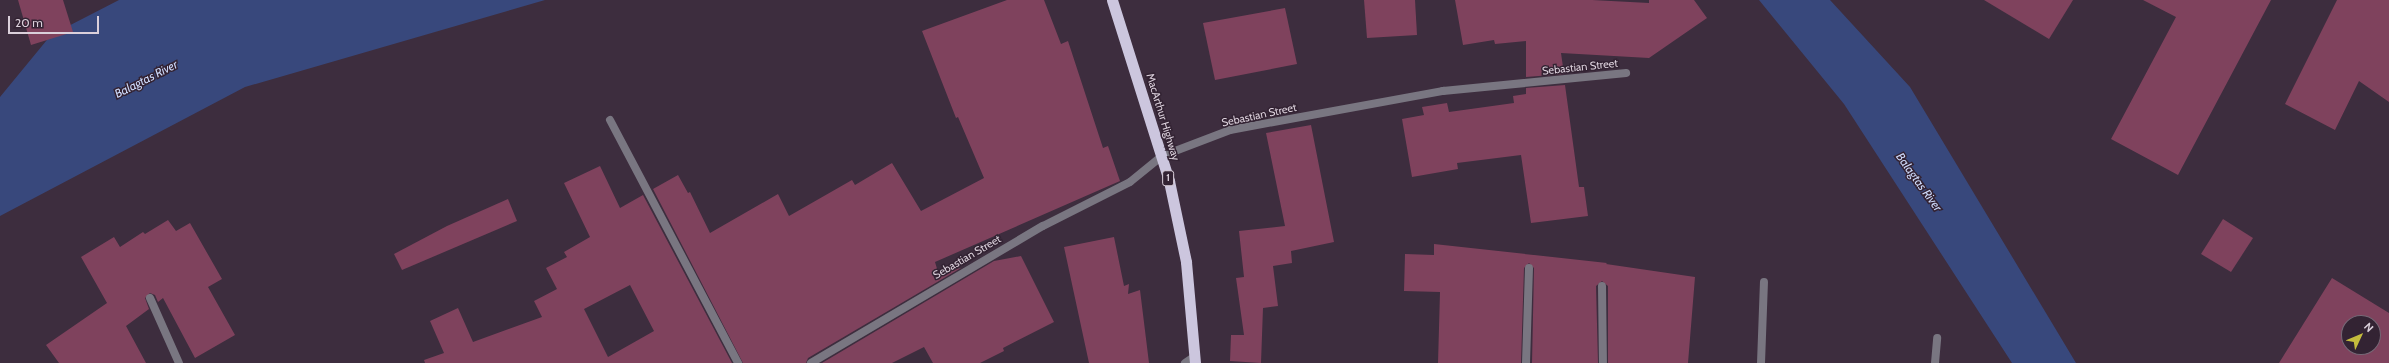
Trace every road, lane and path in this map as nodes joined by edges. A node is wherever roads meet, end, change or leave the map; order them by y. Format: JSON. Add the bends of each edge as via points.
{"nodes":[{"id":1,"x":1112,"y":0,"type":"edge"},
{"id":2,"x":1626,"y":73,"type":"dead end"},
{"id":3,"x":610,"y":120,"type":"dead end"},
{"id":4,"x":1162,"y":156,"type":"junction"},
{"id":5,"x":1528,"y":268,"type":"dead end"},
{"id":6,"x":1764,"y":282,"type":"dead end"},
{"id":7,"x":1602,"y":286,"type":"dead end"},
{"id":8,"x":150,"y":298,"type":"dead end"},
{"id":9,"x":1937,"y":338,"type":"dead end"},
{"id":10,"x":1192,"y":361,"type":"edge"},
{"id":11,"x":179,"y":363,"type":"edge"},
{"id":12,"x":738,"y":363,"type":"edge"},
{"id":13,"x":811,"y":363,"type":"edge"},
{"id":14,"x":1526,"y":363,"type":"edge"},
{"id":15,"x":1603,"y":363,"type":"edge"},
{"id":16,"x":1761,"y":363,"type":"edge"},
{"id":17,"x":1935,"y":363,"type":"edge"}],
"edges":[{"from":1,"to":4,"type":"highway","name":"MacArthur Highway","number":"1"},
{"from":2,"to":4,"type":"street","name":"Sebastian Street","via":[[1428,94],[1230,130]]},
{"from":3,"to":12,"type":"street"},
{"from":4,"to":10,"type":"highway","name":"MacArthur Highway","number":"1","via":[[1186,262]]},
{"from":4,"to":13,"type":"street","name":"Sebastian Street","via":[[1130,182],[1043,226]]},
{"from":5,"to":14,"type":"street"},
{"from":6,"to":16,"type":"street"},
{"from":7,"to":15,"type":"street"},
{"from":8,"to":11,"type":"street"},
{"from":9,"to":17,"type":"street"}]}
